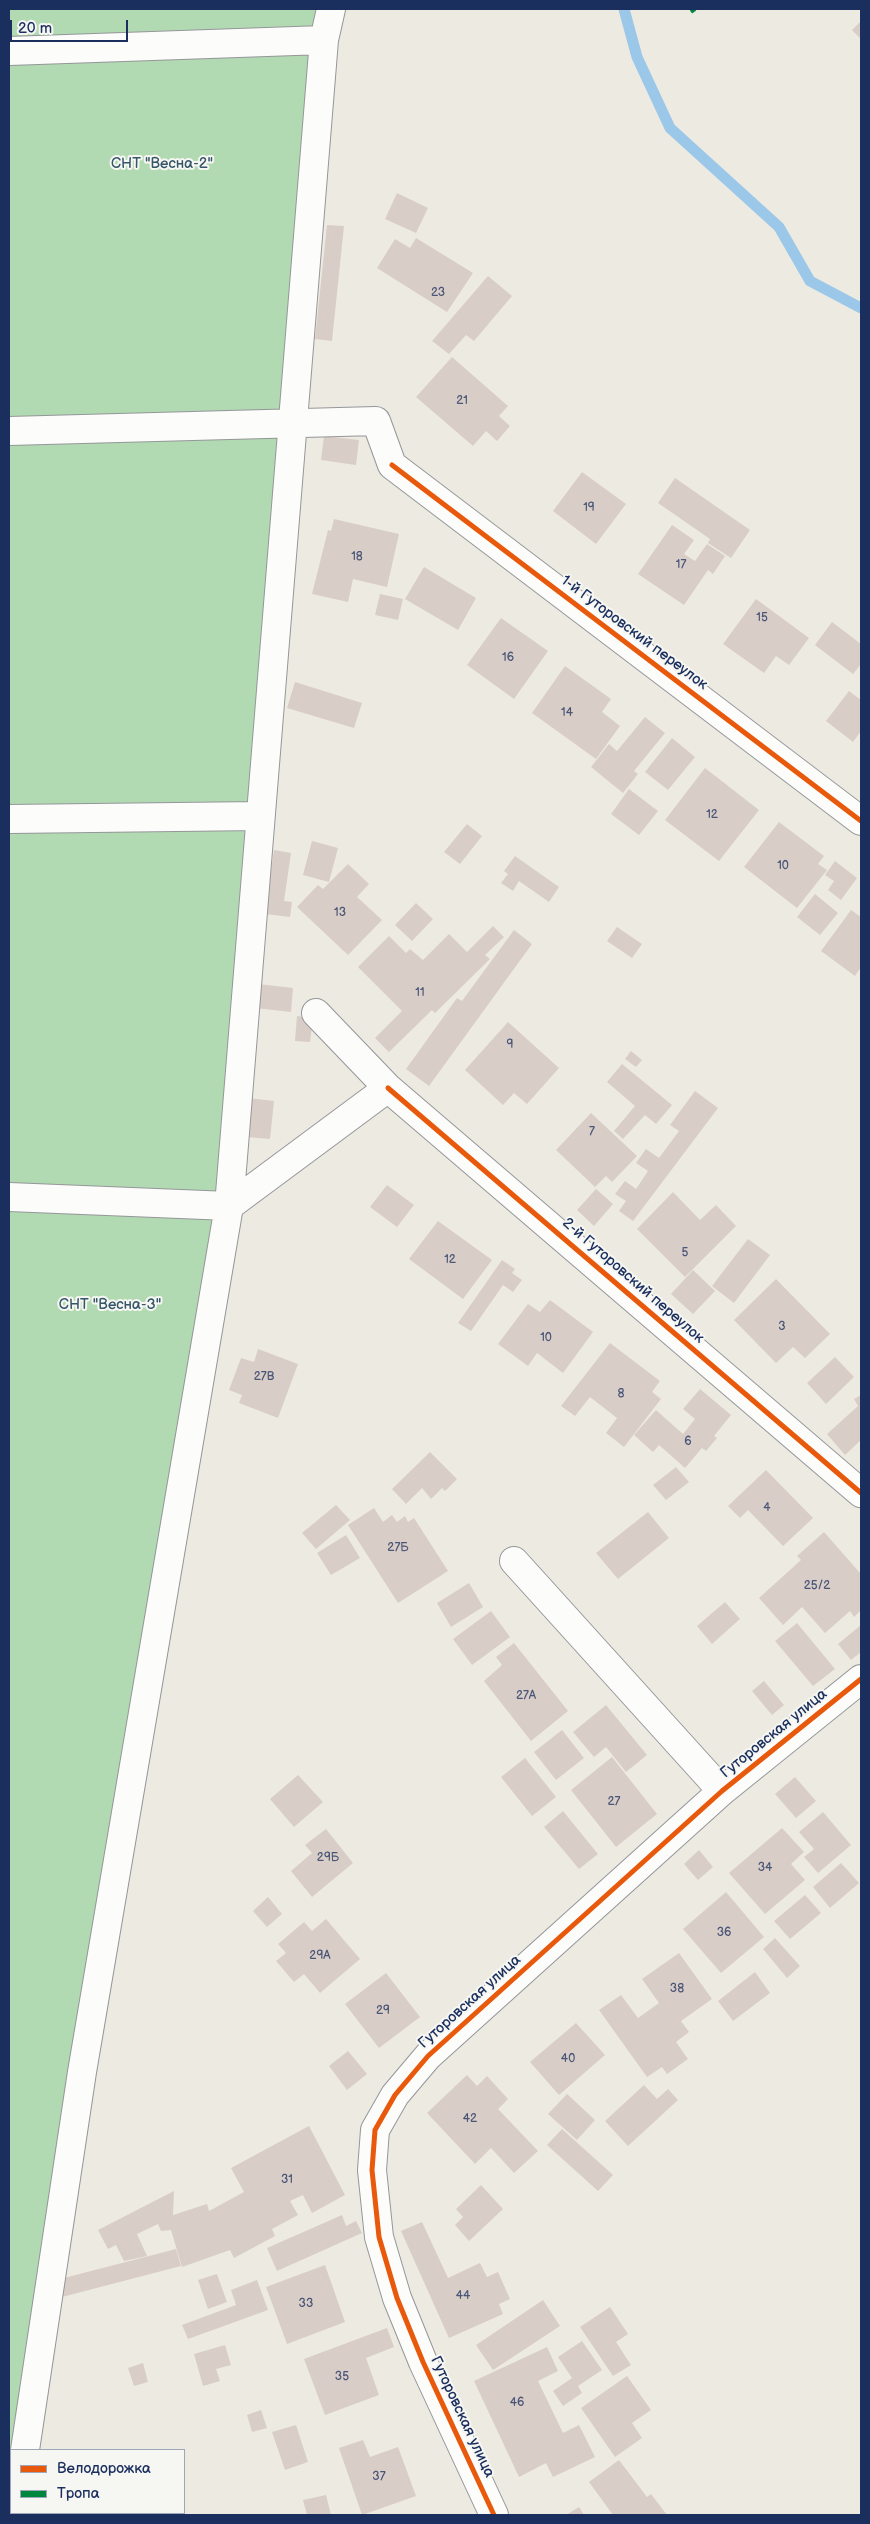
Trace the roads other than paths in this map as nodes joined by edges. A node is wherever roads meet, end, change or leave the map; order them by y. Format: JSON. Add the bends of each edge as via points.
{"nodes":[{"id":1,"x":331,"y":9,"type":"edge"},
{"id":2,"x":324,"y":40,"type":"junction"},
{"id":3,"x":9,"y":51,"type":"edge"},
{"id":4,"x":293,"y":423,"type":"junction"},
{"id":5,"x":9,"y":431,"type":"edge"},
{"id":6,"x":260,"y":816,"type":"junction"},
{"id":7,"x":9,"y":819,"type":"edge"},
{"id":8,"x":861,"y":821,"type":"edge"},
{"id":9,"x":316,"y":1013,"type":"dead end"},
{"id":10,"x":388,"y":1088,"type":"junction"},
{"id":11,"x":9,"y":1197,"type":"edge"},
{"id":12,"x":229,"y":1206,"type":"junction"},
{"id":13,"x":861,"y":1493,"type":"edge"},
{"id":14,"x":514,"y":1562,"type":"dead end"},
{"id":15,"x":861,"y":1679,"type":"edge"},
{"id":16,"x":722,"y":1791,"type":"junction"},
{"id":17,"x":25,"y":2449,"type":"edge"},
{"id":18,"x":494,"y":2515,"type":"edge"}],
"edges":[{"from":1,"to":2,"type":"street"},
{"from":2,"to":3,"type":"street"},
{"from":2,"to":4,"type":"street"},
{"from":4,"to":5,"type":"street"},
{"from":4,"to":6,"type":"street"},
{"from":4,"to":8,"type":"street","name":"1-й Гуторовский переулок","via":[[376,420],[392,465]]},
{"from":6,"to":7,"type":"street"},
{"from":6,"to":12,"type":"street"},
{"from":9,"to":10,"type":"street","name":"2-й Гуторовский переулок"},
{"from":10,"to":12,"type":"street"},
{"from":10,"to":13,"type":"street","name":"2-й Гуторовский переулок"},
{"from":11,"to":12,"type":"street"},
{"from":12,"to":17,"type":"street","via":[[82,2072]]},
{"from":14,"to":16,"type":"street"},
{"from":15,"to":16,"type":"street","name":"Гуторовская улица"},
{"from":16,"to":18,"type":"street","name":"Гуторовская улица","via":[[428,2056],[395,2095],[376,2130],[372,2170],[379,2236],[397,2298]]}]}
